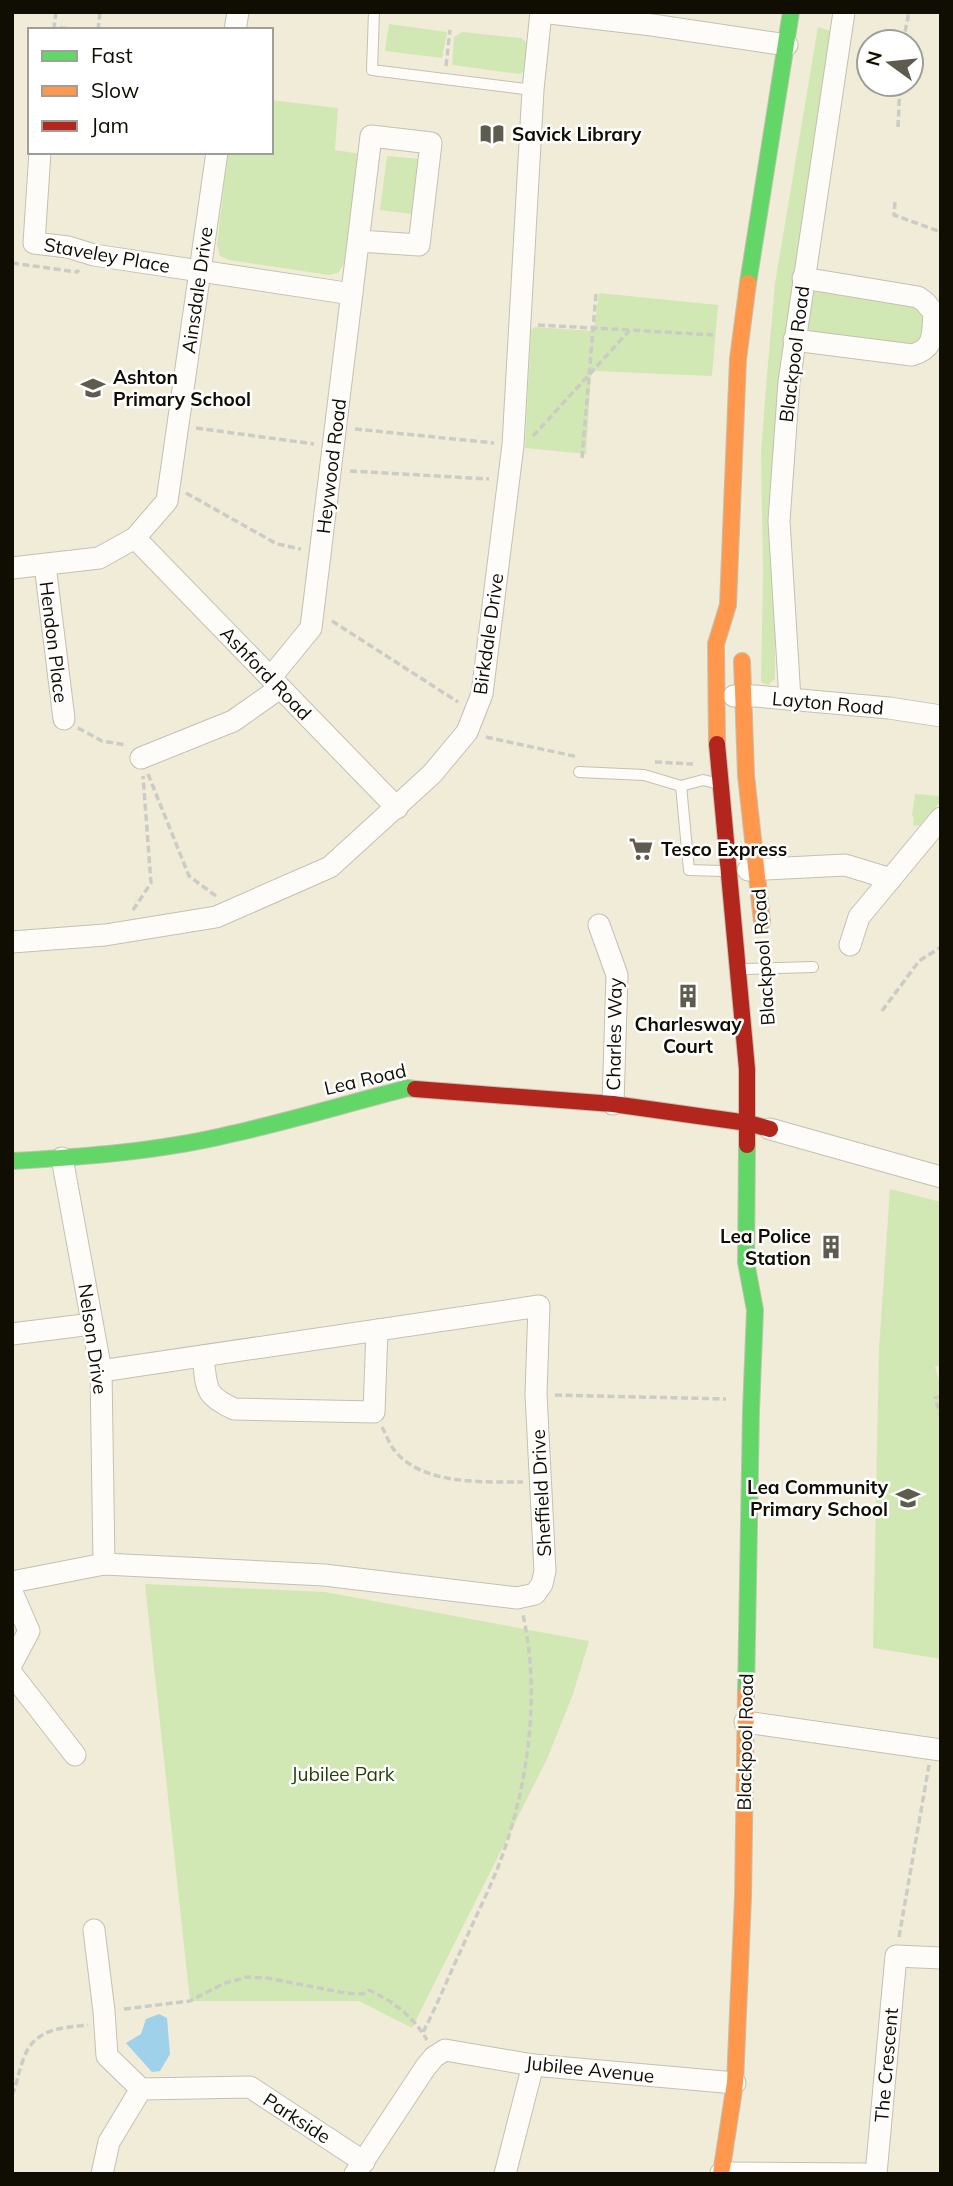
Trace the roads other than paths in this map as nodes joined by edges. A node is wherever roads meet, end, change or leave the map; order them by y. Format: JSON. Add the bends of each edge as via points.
{"nodes":[{"id":1,"x":374,"y":12,"type":"edge"},
{"id":2,"x":541,"y":12,"type":"edge"},
{"id":3,"x":791,"y":12,"type":"edge"},
{"id":4,"x":844,"y":12,"type":"edge"},
{"id":5,"x":618,"y":17,"type":"edge"},
{"id":6,"x":787,"y":45,"type":"junction"},
{"id":7,"x":533,"y":90,"type":"junction"},
{"id":8,"x":40,"y":154,"type":"edge"},
{"id":9,"x":217,"y":154,"type":"edge"},
{"id":10,"x":359,"y":241,"type":"junction"},
{"id":11,"x":200,"y":271,"type":"junction"},
{"id":12,"x":803,"y":278,"type":"junction"},
{"id":13,"x":352,"y":294,"type":"junction"},
{"id":14,"x":794,"y":340,"type":"junction"},
{"id":15,"x":135,"y":538,"type":"junction"},
{"id":16,"x":45,"y":565,"type":"junction"},
{"id":17,"x":12,"y":568,"type":"edge"},
{"id":18,"x":728,"y":605,"type":"junction"},
{"id":19,"x":735,"y":625,"type":"dead end"},
{"id":20,"x":742,"y":645,"type":"dead end"},
{"id":21,"x":276,"y":682,"type":"junction"},
{"id":22,"x":715,"y":696,"type":"junction"},
{"id":23,"x":742,"y":696,"type":"junction"},
{"id":24,"x":790,"y":699,"type":"junction"},
{"id":25,"x":941,"y":716,"type":"edge"},
{"id":26,"x":64,"y":719,"type":"road end"},
{"id":27,"x":141,"y":758,"type":"road end"},
{"id":28,"x":579,"y":772,"type":"dead end"},
{"id":29,"x":681,"y":786,"type":"junction"},
{"id":30,"x":734,"y":790,"type":"junction"},
{"id":31,"x":397,"y":808,"type":"junction"},
{"id":32,"x":941,"y":818,"type":"edge"},
{"id":33,"x":755,"y":869,"type":"junction"},
{"id":34,"x":729,"y":871,"type":"junction"},
{"id":35,"x":891,"y":879,"type":"junction"},
{"id":36,"x":599,"y":925,"type":"dead end"},
{"id":37,"x":763,"y":935,"type":"dead end"},
{"id":38,"x":12,"y":942,"type":"edge"},
{"id":39,"x":850,"y":945,"type":"dead end"},
{"id":40,"x":813,"y":967,"type":"dead end"},
{"id":41,"x":740,"y":970,"type":"junction"},
{"id":42,"x":613,"y":1104,"type":"junction"},
{"id":43,"x":748,"y":1123,"type":"junction"},
{"id":44,"x":770,"y":1129,"type":"joint"},
{"id":45,"x":62,"y":1158,"type":"junction"},
{"id":46,"x":12,"y":1161,"type":"edge"},
{"id":47,"x":941,"y":1177,"type":"edge"},
{"id":48,"x":766,"y":1276,"type":"dead end"},
{"id":49,"x":755,"y":1310,"type":"junction"},
{"id":50,"x":93,"y":1324,"type":"junction"},
{"id":51,"x":377,"y":1330,"type":"junction"},
{"id":52,"x":12,"y":1334,"type":"edge"},
{"id":53,"x":203,"y":1356,"type":"junction"},
{"id":54,"x":101,"y":1371,"type":"junction"},
{"id":55,"x":104,"y":1564,"type":"junction"},
{"id":56,"x":12,"y":1582,"type":"edge"},
{"id":57,"x":12,"y":1592,"type":"edge"},
{"id":58,"x":12,"y":1663,"type":"edge"},
{"id":59,"x":12,"y":1674,"type":"edge"},
{"id":60,"x":745,"y":1723,"type":"junction"},
{"id":61,"x":936,"y":1749,"type":"edge"},
{"id":62,"x":75,"y":1755,"type":"dead end"},
{"id":63,"x":94,"y":1930,"type":"dead end"},
{"id":64,"x":941,"y":1958,"type":"edge"},
{"id":65,"x":439,"y":2054,"type":"joint"},
{"id":66,"x":533,"y":2065,"type":"junction"},
{"id":67,"x":735,"y":2083,"type":"junction"},
{"id":68,"x":141,"y":2089,"type":"junction"},
{"id":69,"x":360,"y":2168,"type":"edge"},
{"id":70,"x":721,"y":2173,"type":"edge"},
{"id":71,"x":831,"y":2173,"type":"edge"},
{"id":72,"x":102,"y":2174,"type":"edge"},
{"id":73,"x":505,"y":2174,"type":"edge"},
{"id":74,"x":864,"y":2174,"type":"edge"},
{"id":75,"x":876,"y":2174,"type":"edge"}],
"edges":[{"from":1,"to":7,"type":"lane","via":[[372,70]]},
{"from":2,"to":5,"type":"street"},
{"from":2,"to":7,"type":"street","name":"Birkdale Drive"},
{"from":3,"to":6,"type":"main road","name":"Blackpool Road"},
{"from":4,"to":12,"type":"street","name":"Blackpool Road"},
{"from":5,"to":6,"type":"street"},
{"from":6,"to":18,"type":"main road","name":"Blackpool Road","via":[[738,359]]},
{"from":7,"to":31,"type":"street","name":"Birkdale Drive","via":[[513,444],[482,694],[471,722],[432,774]]},
{"from":8,"to":11,"type":"street","name":"Staveley Place","via":[[34,243]]},
{"from":9,"to":11,"type":"street","name":"Ainsdale Drive"},
{"from":10,"to":10,"type":"street","name":"Heywood Road","via":[[371,136],[431,143],[419,245]]},
{"from":10,"to":13,"type":"street","name":"Heywood Road"},
{"from":11,"to":13,"type":"street","name":"Staveley Place"},
{"from":11,"to":15,"type":"street","name":"Ainsdale Drive","via":[[167,501]]},
{"from":12,"to":14,"type":"street","name":"Blackpool Road"},
{"from":12,"to":14,"type":"street","via":[[918,298],[934,313],[930,345],[912,355]]},
{"from":13,"to":21,"type":"street","name":"Heywood Road","via":[[311,628]]},
{"from":14,"to":24,"type":"street","name":"Blackpool Road","via":[[779,521]]},
{"from":15,"to":16,"type":"street","name":"Ainsdale Drive","via":[[99,558]]},
{"from":15,"to":21,"type":"street","name":"Ashford Road"},
{"from":16,"to":17,"type":"street","name":"Ainsdale Drive"},
{"from":16,"to":26,"type":"street","name":"Hendon Place"},
{"from":18,"to":19,"type":"main road","name":"Blackpool Road"},
{"from":18,"to":22,"type":"main road","name":"Blackpool Road","via":[[716,644]]},
{"from":20,"to":23,"type":"main road","name":"Blackpool Road"},
{"from":21,"to":27,"type":"street","name":"Heywood Road","via":[[233,721]]},
{"from":21,"to":31,"type":"street","name":"Ashford Road"},
{"from":22,"to":23,"type":"street","name":"Layton Road"},
{"from":22,"to":30,"type":"main road","name":"Blackpool Road"},
{"from":23,"to":24,"type":"street","name":"Layton Road"},
{"from":23,"to":30,"type":"main road","name":"Blackpool Road"},
{"from":24,"to":25,"type":"street","name":"Layton Road"},
{"from":28,"to":29,"type":"lane","via":[[644,775]]},
{"from":29,"to":30,"type":"lane","via":[[703,780]]},
{"from":29,"to":34,"type":"lane","via":[[689,870]]},
{"from":30,"to":33,"type":"main road","name":"Blackpool Road"},
{"from":30,"to":34,"type":"main road","name":"Blackpool Road"},
{"from":31,"to":38,"type":"street","name":"Birkdale Drive","via":[[330,867],[216,918]]},
{"from":32,"to":35,"type":"street"},
{"from":33,"to":34,"type":"street"},
{"from":33,"to":35,"type":"street","via":[[845,865]]},
{"from":33,"to":37,"type":"main road","name":"Blackpool Road"},
{"from":34,"to":41,"type":"main road","name":"Blackpool Road"},
{"from":35,"to":39,"type":"street","via":[[859,916]]},
{"from":36,"to":42,"type":"street","name":"Charles Way","via":[[618,975]]},
{"from":40,"to":41,"type":"lane"},
{"from":41,"to":43,"type":"main road","name":"Blackpool Road"},
{"from":42,"to":43,"type":"main road","name":"Lea Road"},
{"from":42,"to":45,"type":"main road","name":"Lea Road","via":[[408,1088],[229,1135]]},
{"from":43,"to":44,"type":"main road","name":"Lea Road"},
{"from":43,"to":49,"type":"main road","name":"Blackpool Road","via":[[746,1262]]},
{"from":44,"to":47,"type":"street"},
{"from":45,"to":46,"type":"main road","name":"Lea Road"},
{"from":45,"to":50,"type":"street","name":"Nelson Drive"},
{"from":48,"to":49,"type":"main road","name":"Blackpool Road"},
{"from":49,"to":60,"type":"main road","name":"Blackpool Road"},
{"from":50,"to":52,"type":"street"},
{"from":50,"to":54,"type":"street","name":"Nelson Drive"},
{"from":51,"to":53,"type":"street","name":"Sheffield Drive"},
{"from":51,"to":53,"type":"street","via":[[374,1412],[234,1409],[214,1399],[206,1383]]},
{"from":51,"to":55,"type":"street","name":"Sheffield Drive","via":[[539,1306],[536,1394],[545,1571],[535,1594],[517,1598],[324,1575]]},
{"from":53,"to":54,"type":"street","name":"Sheffield Drive"},
{"from":54,"to":55,"type":"street","name":"Nelson Drive"},
{"from":55,"to":56,"type":"street"},
{"from":57,"to":58,"type":"street","via":[[29,1631]]},
{"from":59,"to":62,"type":"street"},
{"from":60,"to":61,"type":"street"},
{"from":60,"to":67,"type":"main road","name":"Blackpool Road"},
{"from":63,"to":68,"type":"street","via":[[107,2056]]},
{"from":64,"to":75,"type":"street","name":"The Crescent","via":[[896,1956]]},
{"from":65,"to":66,"type":"street","name":"Jubilee Avenue"},
{"from":65,"to":69,"type":"street","name":"Parkside"},
{"from":66,"to":67,"type":"street","name":"Jubilee Avenue"},
{"from":66,"to":73,"type":"street"},
{"from":67,"to":70,"type":"main road","name":"Blackpool Road"},
{"from":68,"to":69,"type":"street","name":"Parkside","via":[[250,2087]]},
{"from":68,"to":72,"type":"street","via":[[109,2141]]},
{"from":70,"to":71,"type":"street"},
{"from":71,"to":74,"type":"street"}]}
